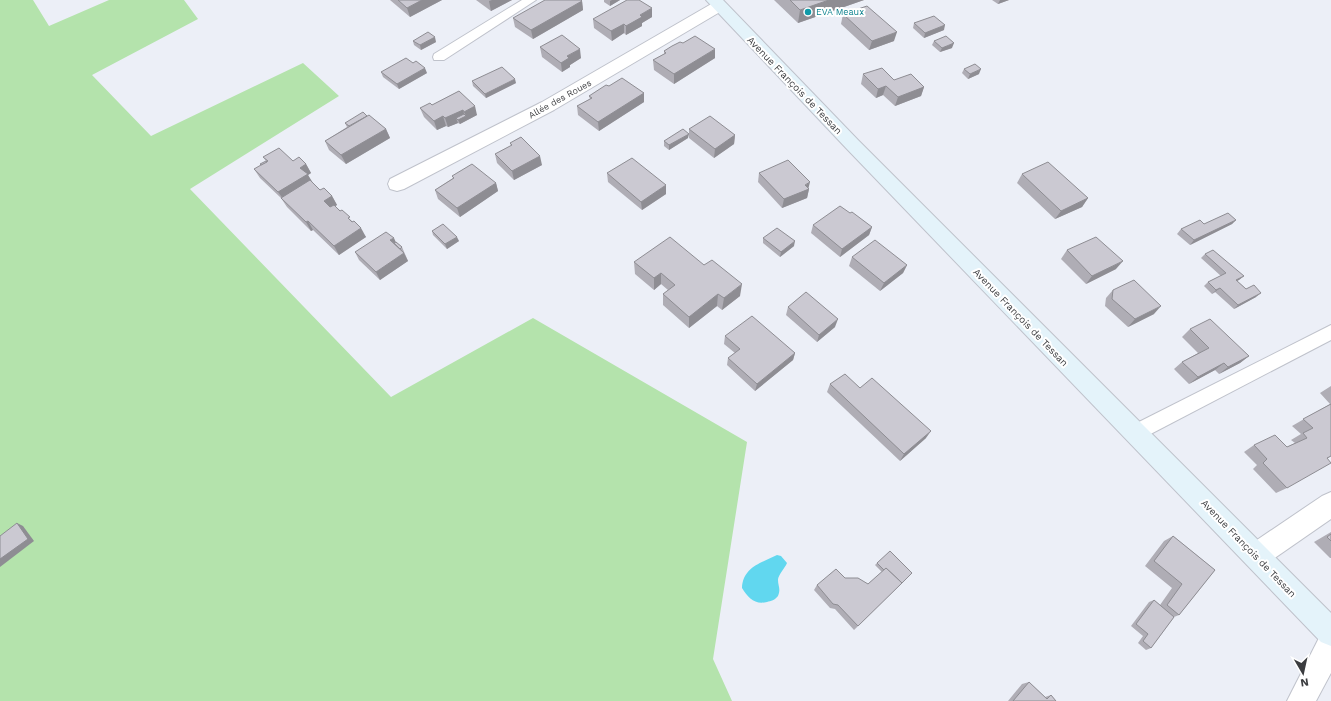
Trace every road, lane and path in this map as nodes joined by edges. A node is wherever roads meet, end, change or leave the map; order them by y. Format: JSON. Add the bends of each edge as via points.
{"nodes":[{"id":1,"x":530,"y":0,"type":"edge"},
{"id":2,"x":716,"y":3,"type":"edge"},
{"id":3,"x":439,"y":57,"type":"dead end"},
{"id":4,"x":397,"y":184,"type":"dead end"},
{"id":5,"x":1331,"y":332,"type":"edge"},
{"id":6,"x":1135,"y":433,"type":"junction"},
{"id":7,"x":1331,"y":504,"type":"edge"},
{"id":8,"x":1257,"y":555,"type":"junction"},
{"id":9,"x":1331,"y":632,"type":"edge"},
{"id":10,"x":1331,"y":644,"type":"edge"},
{"id":11,"x":1301,"y":701,"type":"edge"}],
"edges":[{"from":1,"to":3,"type":"lane"},
{"from":2,"to":4,"type":"street","name":"Allée des Roues","via":[[548,106]]},
{"from":2,"to":6,"type":"street","name":"Avenue François de Tessan"},
{"from":5,"to":6,"type":"lane"},
{"from":6,"to":8,"type":"street","name":"Avenue François de Tessan"},
{"from":7,"to":8,"type":"street"},
{"from":8,"to":9,"type":"street","name":"Avenue François de Tessan"},
{"from":10,"to":11,"type":"street"}]}
